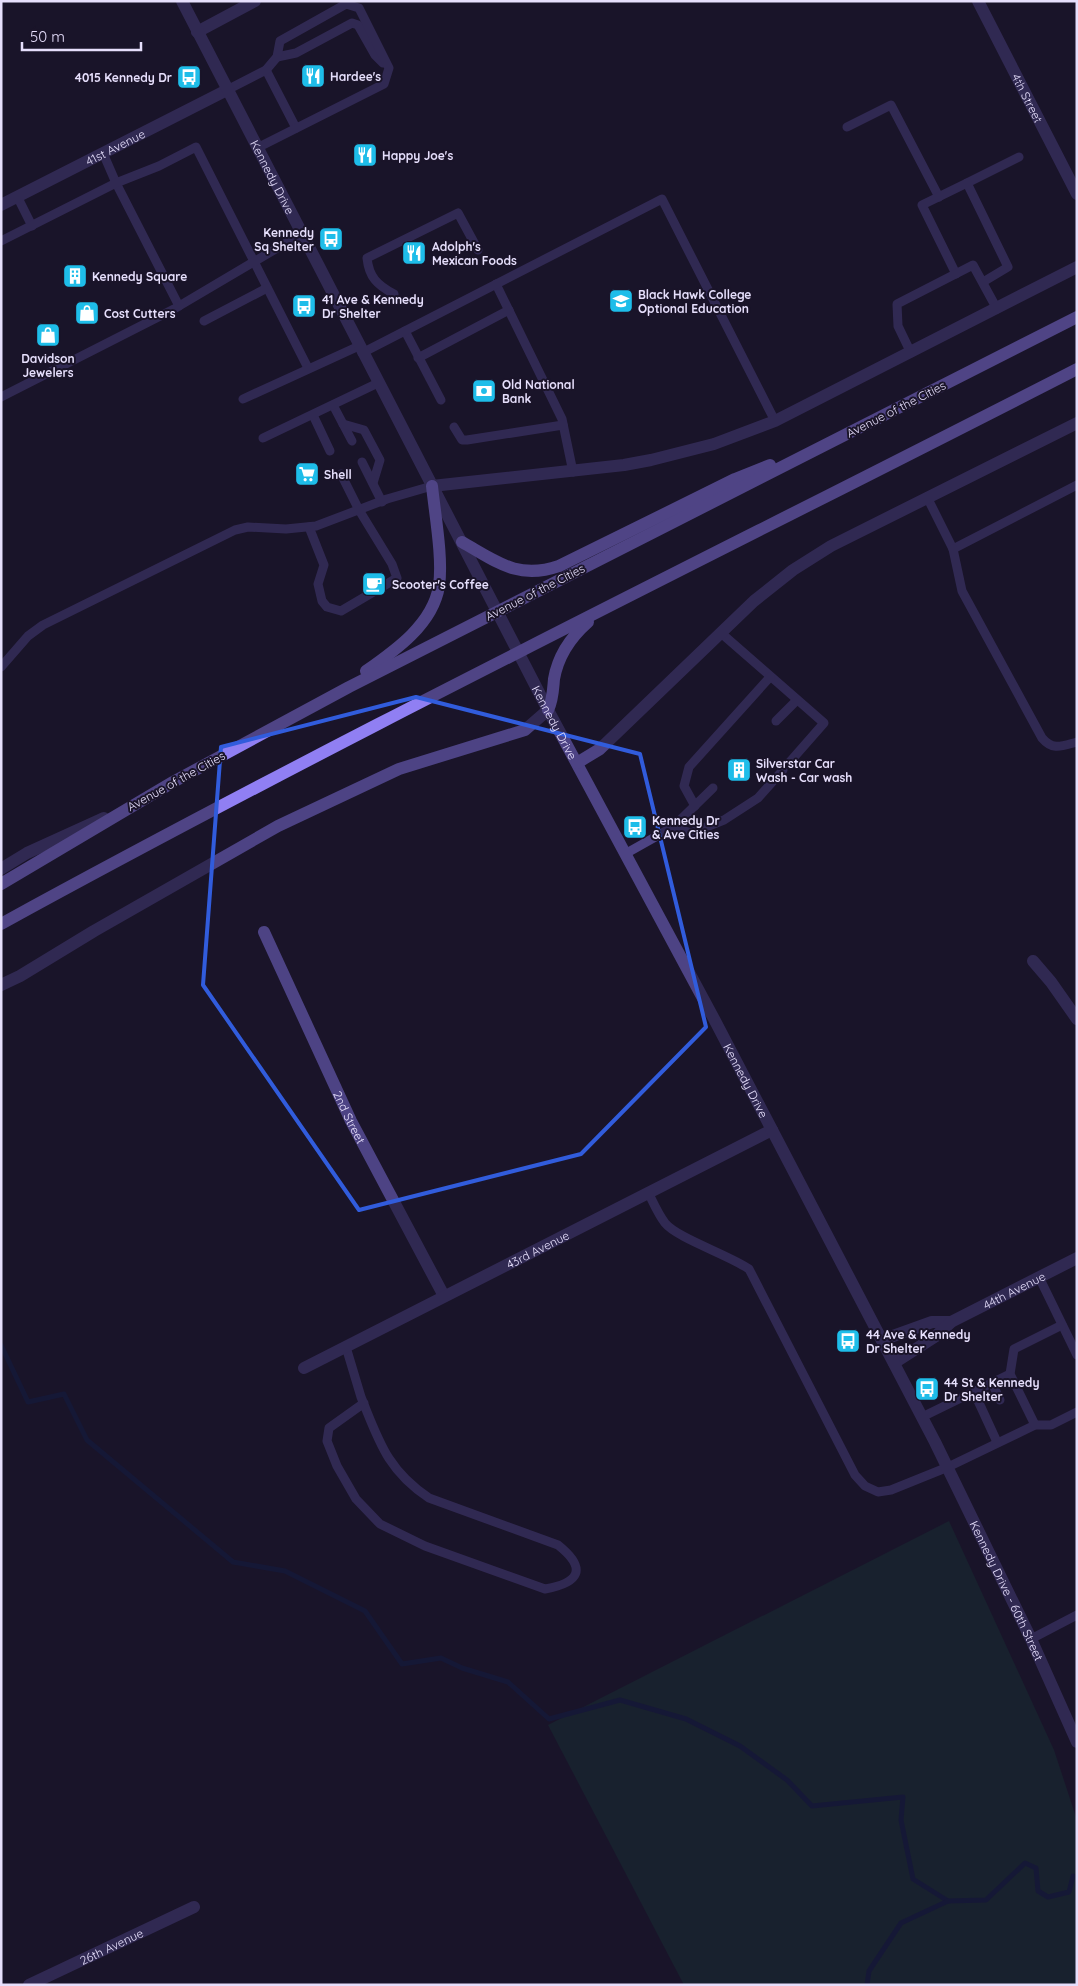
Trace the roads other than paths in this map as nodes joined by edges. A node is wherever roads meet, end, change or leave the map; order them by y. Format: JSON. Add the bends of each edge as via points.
{"nodes":[{"id":1,"x":182,"y":1,"type":"edge"},
{"id":2,"x":255,"y":1,"type":"edge"},
{"id":3,"x":978,"y":1,"type":"edge"},
{"id":4,"x":197,"y":32,"type":"junction"},
{"id":5,"x":277,"y":57,"type":"junction"},
{"id":6,"x":389,"y":68,"type":"junction"},
{"id":7,"x":266,"y":70,"type":"junction"},
{"id":8,"x":227,"y":90,"type":"junction"},
{"id":9,"x":848,"y":127,"type":"dead end"},
{"id":10,"x":296,"y":128,"type":"junction"},
{"id":11,"x":257,"y":148,"type":"junction"},
{"id":12,"x":103,"y":153,"type":"junction"},
{"id":13,"x":1018,"y":157,"type":"dead end"},
{"id":14,"x":116,"y":183,"type":"junction"},
{"id":15,"x":967,"y":183,"type":"junction"},
{"id":16,"x":1077,"y":194,"type":"edge"},
{"id":17,"x":17,"y":196,"type":"junction"},
{"id":18,"x":939,"y":197,"type":"junction"},
{"id":19,"x":1,"y":204,"type":"edge"},
{"id":20,"x":32,"y":226,"type":"junction"},
{"id":21,"x":301,"y":234,"type":"junction"},
{"id":22,"x":1,"y":242,"type":"edge"},
{"id":23,"x":478,"y":250,"type":"dead end"},
{"id":24,"x":254,"y":261,"type":"junction"},
{"id":25,"x":1077,"y":268,"type":"edge"},
{"id":26,"x":956,"y":274,"type":"junction"},
{"id":27,"x":982,"y":282,"type":"junction"},
{"id":28,"x":496,"y":284,"type":"junction"},
{"id":29,"x":267,"y":288,"type":"junction"},
{"id":30,"x":394,"y":294,"type":"dead end"},
{"id":31,"x":179,"y":306,"type":"junction"},
{"id":32,"x":997,"y":308,"type":"junction"},
{"id":33,"x":508,"y":310,"type":"junction"},
{"id":34,"x":1077,"y":317,"type":"edge"},
{"id":35,"x":204,"y":321,"type":"dead end"},
{"id":36,"x":405,"y":331,"type":"junction"},
{"id":37,"x":360,"y":349,"type":"junction"},
{"id":38,"x":911,"y":353,"type":"junction"},
{"id":39,"x":418,"y":358,"type":"junction"},
{"id":40,"x":308,"y":368,"type":"junction"},
{"id":41,"x":1077,"y":369,"type":"edge"},
{"id":42,"x":378,"y":383,"type":"junction"},
{"id":43,"x":1,"y":397,"type":"edge"},
{"id":44,"x":243,"y":399,"type":"dead end"},
{"id":45,"x":441,"y":400,"type":"dead end"},
{"id":46,"x":332,"y":405,"type":"junction"},
{"id":47,"x":313,"y":415,"type":"junction"},
{"id":48,"x":775,"y":421,"type":"junction"},
{"id":49,"x":343,"y":424,"type":"junction"},
{"id":50,"x":563,"y":425,"type":"junction"},
{"id":51,"x":1076,"y":425,"type":"edge"},
{"id":52,"x":454,"y":427,"type":"dead end"},
{"id":53,"x":853,"y":431,"type":"junction"},
{"id":54,"x":263,"y":438,"type":"dead end"},
{"id":55,"x":352,"y":441,"type":"dead end"},
{"id":56,"x":330,"y":451,"type":"dead end"},
{"id":57,"x":362,"y":462,"type":"dead end"},
{"id":58,"x":572,"y":472,"type":"junction"},
{"id":59,"x":341,"y":474,"type":"dead end"},
{"id":60,"x":373,"y":483,"type":"junction"},
{"id":61,"x":1077,"y":485,"type":"edge"},
{"id":62,"x":432,"y":486,"type":"junction"},
{"id":63,"x":927,"y":498,"type":"junction"},
{"id":64,"x":382,"y":502,"type":"junction"},
{"id":65,"x":359,"y":510,"type":"junction"},
{"id":66,"x":309,"y":527,"type":"junction"},
{"id":67,"x":462,"y":542,"type":"junction"},
{"id":68,"x":953,"y":549,"type":"junction"},
{"id":69,"x":497,"y":612,"type":"junction"},
{"id":70,"x":599,"y":612,"type":"junction"},
{"id":71,"x":721,"y":633,"type":"junction"},
{"id":72,"x":519,"y":653,"type":"junction"},
{"id":73,"x":1,"y":667,"type":"edge"},
{"id":74,"x":770,"y":677,"type":"junction"},
{"id":75,"x":797,"y":700,"type":"junction"},
{"id":76,"x":322,"y":701,"type":"junction"},
{"id":77,"x":548,"y":710,"type":"junction"},
{"id":78,"x":776,"y":721,"type":"dead end"},
{"id":79,"x":1077,"y":742,"type":"edge"},
{"id":80,"x":577,"y":763,"type":"junction"},
{"id":81,"x":713,"y":788,"type":"dead end"},
{"id":82,"x":144,"y":799,"type":"junction"},
{"id":83,"x":695,"y":806,"type":"junction"},
{"id":84,"x":673,"y":827,"type":"junction"},
{"id":85,"x":625,"y":854,"type":"junction"},
{"id":86,"x":1,"y":869,"type":"edge"},
{"id":87,"x":1,"y":884,"type":"edge"},
{"id":88,"x":1,"y":924,"type":"edge"},
{"id":89,"x":264,"y":932,"type":"dead end"},
{"id":90,"x":1033,"y":961,"type":"dead end"},
{"id":91,"x":1,"y":985,"type":"edge"},
{"id":92,"x":1077,"y":1020,"type":"edge"},
{"id":93,"x":772,"y":1130,"type":"junction"},
{"id":94,"x":648,"y":1192,"type":"junction"},
{"id":95,"x":1077,"y":1258,"type":"edge"},
{"id":96,"x":1039,"y":1277,"type":"junction"},
{"id":97,"x":444,"y":1296,"type":"junction"},
{"id":98,"x":951,"y":1322,"type":"junction"},
{"id":99,"x":1062,"y":1325,"type":"junction"},
{"id":100,"x":882,"y":1340,"type":"junction"},
{"id":101,"x":346,"y":1347,"type":"junction"},
{"id":102,"x":1077,"y":1355,"type":"edge"},
{"id":103,"x":894,"y":1363,"type":"junction"},
{"id":104,"x":304,"y":1368,"type":"dead end"},
{"id":105,"x":1010,"y":1374,"type":"junction"},
{"id":106,"x":992,"y":1383,"type":"junction"},
{"id":107,"x":974,"y":1392,"type":"junction"},
{"id":108,"x":1000,"y":1400,"type":"dead end"},
{"id":109,"x":364,"y":1404,"type":"junction"},
{"id":110,"x":1077,"y":1412,"type":"edge"},
{"id":111,"x":922,"y":1417,"type":"junction"},
{"id":112,"x":1012,"y":1424,"type":"dead end"},
{"id":113,"x":1034,"y":1425,"type":"junction"},
{"id":114,"x":1016,"y":1433,"type":"junction"},
{"id":115,"x":935,"y":1442,"type":"joint"},
{"id":116,"x":997,"y":1442,"type":"junction"},
{"id":117,"x":948,"y":1467,"type":"junction"},
{"id":118,"x":1077,"y":1615,"type":"edge"},
{"id":119,"x":1031,"y":1639,"type":"junction"},
{"id":120,"x":1077,"y":1742,"type":"edge"},
{"id":121,"x":194,"y":1907,"type":"dead end"},
{"id":122,"x":29,"y":1985,"type":"edge"}],
"edges":[{"from":1,"to":4,"type":"street","name":"Kennedy Drive"},
{"from":2,"to":4,"type":"street"},
{"from":3,"to":16,"type":"street","name":"4th Street"},
{"from":4,"to":8,"type":"street","name":"Kennedy Drive"},
{"from":5,"to":6,"type":"lane","via":[[296,53],[356,23],[375,55]]},
{"from":5,"to":6,"type":"lane","via":[[280,41],[346,4],[359,8]]},
{"from":5,"to":7,"type":"lane"},
{"from":6,"to":10,"type":"lane","via":[[384,84]]},
{"from":7,"to":8,"type":"lane"},
{"from":7,"to":10,"type":"lane"},
{"from":8,"to":11,"type":"street","name":"Kennedy Drive"},
{"from":8,"to":12,"type":"street","name":"41st Avenue"},
{"from":9,"to":18,"type":"lane","via":[[891,105]]},
{"from":10,"to":11,"type":"lane"},
{"from":11,"to":21,"type":"street","name":"Kennedy Drive"},
{"from":12,"to":14,"type":"lane"},
{"from":12,"to":17,"type":"street","name":"41st Avenue"},
{"from":13,"to":15,"type":"lane"},
{"from":14,"to":20,"type":"lane"},
{"from":14,"to":24,"type":"lane","via":[[196,147]]},
{"from":14,"to":31,"type":"lane"},
{"from":15,"to":18,"type":"lane"},
{"from":15,"to":27,"type":"lane","via":[[1008,267]]},
{"from":17,"to":19,"type":"street","name":"41st Avenue"},
{"from":17,"to":20,"type":"lane"},
{"from":18,"to":26,"type":"lane","via":[[922,205]]},
{"from":20,"to":22,"type":"lane"},
{"from":21,"to":24,"type":"lane"},
{"from":21,"to":37,"type":"street","name":"Kennedy Drive"},
{"from":23,"to":30,"type":"lane","via":[[458,213],[367,258],[369,272],[381,288]]},
{"from":24,"to":29,"type":"lane"},
{"from":24,"to":31,"type":"lane"},
{"from":25,"to":32,"type":"street"},
{"from":26,"to":27,"type":"lane","via":[[973,265]]},
{"from":26,"to":38,"type":"lane","via":[[897,304],[898,326]]},
{"from":27,"to":32,"type":"lane"},
{"from":28,"to":33,"type":"lane"},
{"from":28,"to":36,"type":"lane"},
{"from":28,"to":48,"type":"lane","via":[[662,200]]},
{"from":29,"to":35,"type":"lane"},
{"from":29,"to":40,"type":"lane"},
{"from":31,"to":43,"type":"lane"},
{"from":32,"to":38,"type":"street"},
{"from":33,"to":39,"type":"lane"},
{"from":33,"to":50,"type":"lane"},
{"from":34,"to":53,"type":"main road","name":"Avenue of the Cities"},
{"from":36,"to":37,"type":"lane"},
{"from":36,"to":39,"type":"lane"},
{"from":37,"to":40,"type":"lane"},
{"from":37,"to":42,"type":"street","name":"Kennedy Drive"},
{"from":38,"to":48,"type":"street"},
{"from":39,"to":45,"type":"lane"},
{"from":40,"to":44,"type":"lane"},
{"from":41,"to":70,"type":"main road"},
{"from":42,"to":46,"type":"lane"},
{"from":42,"to":62,"type":"street","name":"Kennedy Drive"},
{"from":46,"to":47,"type":"lane"},
{"from":46,"to":49,"type":"lane"},
{"from":47,"to":54,"type":"lane"},
{"from":47,"to":56,"type":"lane"},
{"from":48,"to":58,"type":"street","via":[[685,453]]},
{"from":49,"to":55,"type":"lane"},
{"from":49,"to":60,"type":"lane","via":[[364,430],[380,460]]},
{"from":50,"to":52,"type":"lane","via":[[467,440],[462,440]]},
{"from":50,"to":58,"type":"lane"},
{"from":51,"to":63,"type":"street"},
{"from":53,"to":67,"type":"main road","via":[[735,479],[546,570],[516,569]]},
{"from":53,"to":69,"type":"main road","name":"Avenue of the Cities"},
{"from":57,"to":60,"type":"lane"},
{"from":58,"to":62,"type":"street"},
{"from":59,"to":65,"type":"lane"},
{"from":60,"to":64,"type":"lane"},
{"from":61,"to":68,"type":"lane"},
{"from":62,"to":64,"type":"lane"},
{"from":62,"to":67,"type":"street","name":"Kennedy Drive"},
{"from":62,"to":76,"type":"main road","via":[[439,585],[423,623],[381,661]]},
{"from":63,"to":68,"type":"lane"},
{"from":63,"to":71,"type":"street","via":[[810,558],[754,601]]},
{"from":64,"to":65,"type":"lane"},
{"from":65,"to":66,"type":"lane"},
{"from":65,"to":66,"type":"lane","via":[[397,578],[341,610],[327,607],[322,601],[318,584],[324,565]]},
{"from":66,"to":73,"type":"lane","via":[[235,530],[43,625],[28,636]]},
{"from":67,"to":69,"type":"street","name":"Kennedy Drive"},
{"from":68,"to":79,"type":"lane","via":[[962,591],[1042,738],[1048,745],[1058,747]]},
{"from":69,"to":72,"type":"street","name":"Kennedy Drive"},
{"from":69,"to":76,"type":"main road","name":"Avenue of the Cities"},
{"from":70,"to":72,"type":"main road"},
{"from":70,"to":77,"type":"main road","via":[[578,631],[564,650]]},
{"from":71,"to":74,"type":"lane"},
{"from":71,"to":80,"type":"street","via":[[600,749]]},
{"from":72,"to":77,"type":"street","name":"Kennedy Drive"},
{"from":72,"to":88,"type":"main road","via":[[234,798]]},
{"from":74,"to":75,"type":"lane"},
{"from":74,"to":83,"type":"lane","via":[[689,767],[684,786]]},
{"from":75,"to":78,"type":"lane"},
{"from":75,"to":84,"type":"lane","via":[[824,723],[758,798],[724,820],[691,833]]},
{"from":76,"to":82,"type":"main road","name":"Avenue of the Cities"},
{"from":77,"to":80,"type":"street","name":"Kennedy Drive"},
{"from":77,"to":91,"type":"street","via":[[525,730],[399,769],[278,826]]},
{"from":80,"to":85,"type":"street","name":"Kennedy Drive"},
{"from":81,"to":83,"type":"lane"},
{"from":82,"to":86,"type":"street"},
{"from":82,"to":87,"type":"main road","name":"Avenue of the Cities"},
{"from":83,"to":84,"type":"lane"},
{"from":84,"to":85,"type":"lane"},
{"from":85,"to":93,"type":"street","name":"Kennedy Drive"},
{"from":89,"to":97,"type":"street","name":"2nd Street","via":[[351,1121]]},
{"from":90,"to":92,"type":"street"},
{"from":93,"to":94,"type":"street","name":"43rd Avenue"},
{"from":93,"to":100,"type":"street","name":"Kennedy Drive"},
{"from":94,"to":97,"type":"street","name":"43rd Avenue"},
{"from":94,"to":117,"type":"lane","via":[[665,1224],[749,1269],[855,1475],[865,1486],[878,1492],[891,1490]]},
{"from":95,"to":96,"type":"street","name":"44th Avenue"},
{"from":96,"to":98,"type":"street","name":"44th Avenue"},
{"from":96,"to":99,"type":"lane"},
{"from":97,"to":101,"type":"street","name":"43rd Avenue"},
{"from":98,"to":100,"type":"street","name":"44th Avenue","via":[[932,1322]]},
{"from":98,"to":103,"type":"street","name":"44th Avenue","via":[[936,1336]]},
{"from":99,"to":102,"type":"lane"},
{"from":99,"to":105,"type":"lane","via":[[1014,1349]]},
{"from":100,"to":103,"type":"street","name":"Kennedy Drive"},
{"from":101,"to":104,"type":"street","name":"43rd Avenue"},
{"from":101,"to":109,"type":"lane"},
{"from":103,"to":111,"type":"street","name":"Kennedy Drive"},
{"from":105,"to":106,"type":"lane"},
{"from":105,"to":113,"type":"lane"},
{"from":106,"to":107,"type":"lane"},
{"from":106,"to":108,"type":"lane"},
{"from":107,"to":111,"type":"lane"},
{"from":107,"to":116,"type":"lane"},
{"from":109,"to":109,"type":"lane","via":[[375,1434],[392,1465],[410,1486],[429,1498],[558,1545],[570,1554],[575,1565],[573,1580],[563,1586],[546,1589],[425,1546],[380,1524],[356,1499],[327,1441],[329,1428]]},
{"from":110,"to":113,"type":"lane","via":[[1052,1425]]},
{"from":111,"to":115,"type":"street","name":"Kennedy Drive"},
{"from":112,"to":114,"type":"lane"},
{"from":113,"to":114,"type":"lane"},
{"from":114,"to":116,"type":"lane"},
{"from":115,"to":117,"type":"street","name":"Kennedy Drive - 60th Street"},
{"from":116,"to":117,"type":"lane"},
{"from":117,"to":119,"type":"street","name":"Kennedy Drive - 60th Street"},
{"from":118,"to":119,"type":"lane"},
{"from":119,"to":120,"type":"street","name":"Kennedy Drive - 60th Street"},
{"from":121,"to":122,"type":"street","name":"26th Avenue"}]}
